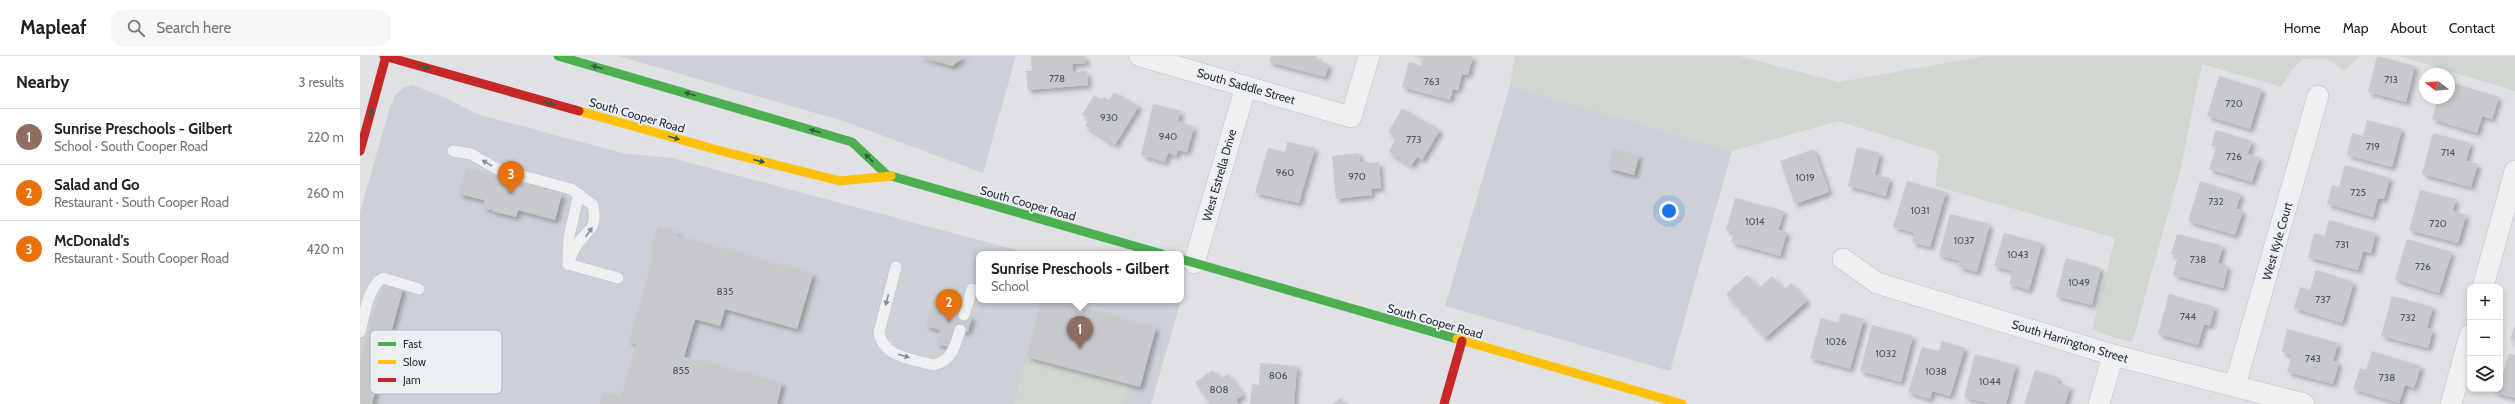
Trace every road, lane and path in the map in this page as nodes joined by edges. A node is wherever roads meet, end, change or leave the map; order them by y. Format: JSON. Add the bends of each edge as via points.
{"nodes":[{"id":1,"x":386,"y":56,"type":"edge"},
{"id":2,"x":558,"y":56,"type":"edge"},
{"id":3,"x":1140,"y":56,"type":"edge"},
{"id":4,"x":1368,"y":56,"type":"edge"},
{"id":5,"x":1246,"y":86,"type":"junction"},
{"id":6,"x":2318,"y":96,"type":"dead end"},
{"id":7,"x":360,"y":151,"type":"edge"},
{"id":8,"x":453,"y":151,"type":"dead end"},
{"id":9,"x":2515,"y":170,"type":"edge"},
{"id":10,"x":887,"y":175,"type":"junction"},
{"id":11,"x":579,"y":194,"type":"junction"},
{"id":12,"x":1152,"y":251,"type":"edge"},
{"id":13,"x":1843,"y":259,"type":"dead end"},
{"id":14,"x":1188,"y":261,"type":"edge"},
{"id":15,"x":568,"y":264,"type":"junction"},
{"id":16,"x":896,"y":267,"type":"dead end"},
{"id":17,"x":618,"y":278,"type":"dead end"},
{"id":18,"x":2484,"y":284,"type":"edge"},
{"id":19,"x":418,"y":289,"type":"dead end"},
{"id":20,"x":972,"y":289,"type":"dead end"},
{"id":21,"x":964,"y":315,"type":"dead end"},
{"id":22,"x":960,"y":330,"type":"dead end"},
{"id":23,"x":360,"y":332,"type":"edge"},
{"id":24,"x":1462,"y":341,"type":"junction"},
{"id":25,"x":2467,"y":346,"type":"edge"},
{"id":26,"x":2112,"y":355,"type":"junction"},
{"id":27,"x":2235,"y":385,"type":"junction"},
{"id":28,"x":1444,"y":404,"type":"edge"},
{"id":29,"x":1682,"y":404,"type":"edge"},
{"id":30,"x":2099,"y":404,"type":"edge"},
{"id":31,"x":2304,"y":404,"type":"edge"},
{"id":32,"x":2451,"y":404,"type":"edge"}],
"edges":[{"from":7,"to":1,"type":"main road","one_way":true},
{"from":1,"to":10,"type":"main road","name":"South Cooper Road","one_way":true,"via":[[721,152],[840,181]]},
{"from":10,"to":2,"type":"main road","name":"South Cooper Road","one_way":true,"via":[[852,142]]},
{"from":3,"to":5,"type":"street","name":"South Saddle Street"},
{"from":4,"to":5,"type":"street","name":"South Saddle Street","via":[[1351,117]]},
{"from":5,"to":14,"type":"street","name":"West Estrella Drive"},
{"from":6,"to":27,"type":"street","name":"West Kyle Court"},
{"from":11,"to":8,"type":"lane","one_way":true,"via":[[571,189],[497,169],[471,154]]},
{"from":9,"to":18,"type":"street"},
{"from":10,"to":12,"type":"main road","name":"South Cooper Road"},
{"from":11,"to":15,"type":"lane","via":[[569,236]]},
{"from":15,"to":11,"type":"lane","one_way":true,"via":[[576,246],[590,232],[596,219],[593,205]]},
{"from":13,"to":26,"type":"street","name":"South Harrington Street","via":[[1877,283]]},
{"from":14,"to":24,"type":"main road","name":"South Cooper Road"},
{"from":15,"to":17,"type":"lane"},
{"from":16,"to":22,"type":"lane","one_way":true,"via":[[879,332],[880,339],[887,349],[934,365],[939,364],[952,354]]},
{"from":19,"to":23,"type":"lane","via":[[384,278],[376,282]]},
{"from":20,"to":21,"type":"lane"},
{"from":24,"to":28,"type":"main road"},
{"from":24,"to":29,"type":"main road","name":"South Cooper Road"},
{"from":25,"to":32,"type":"street"},
{"from":26,"to":27,"type":"street","name":"South Harrington Street"},
{"from":26,"to":30,"type":"street"},
{"from":27,"to":31,"type":"street","name":"South Harrington Street"}]}
